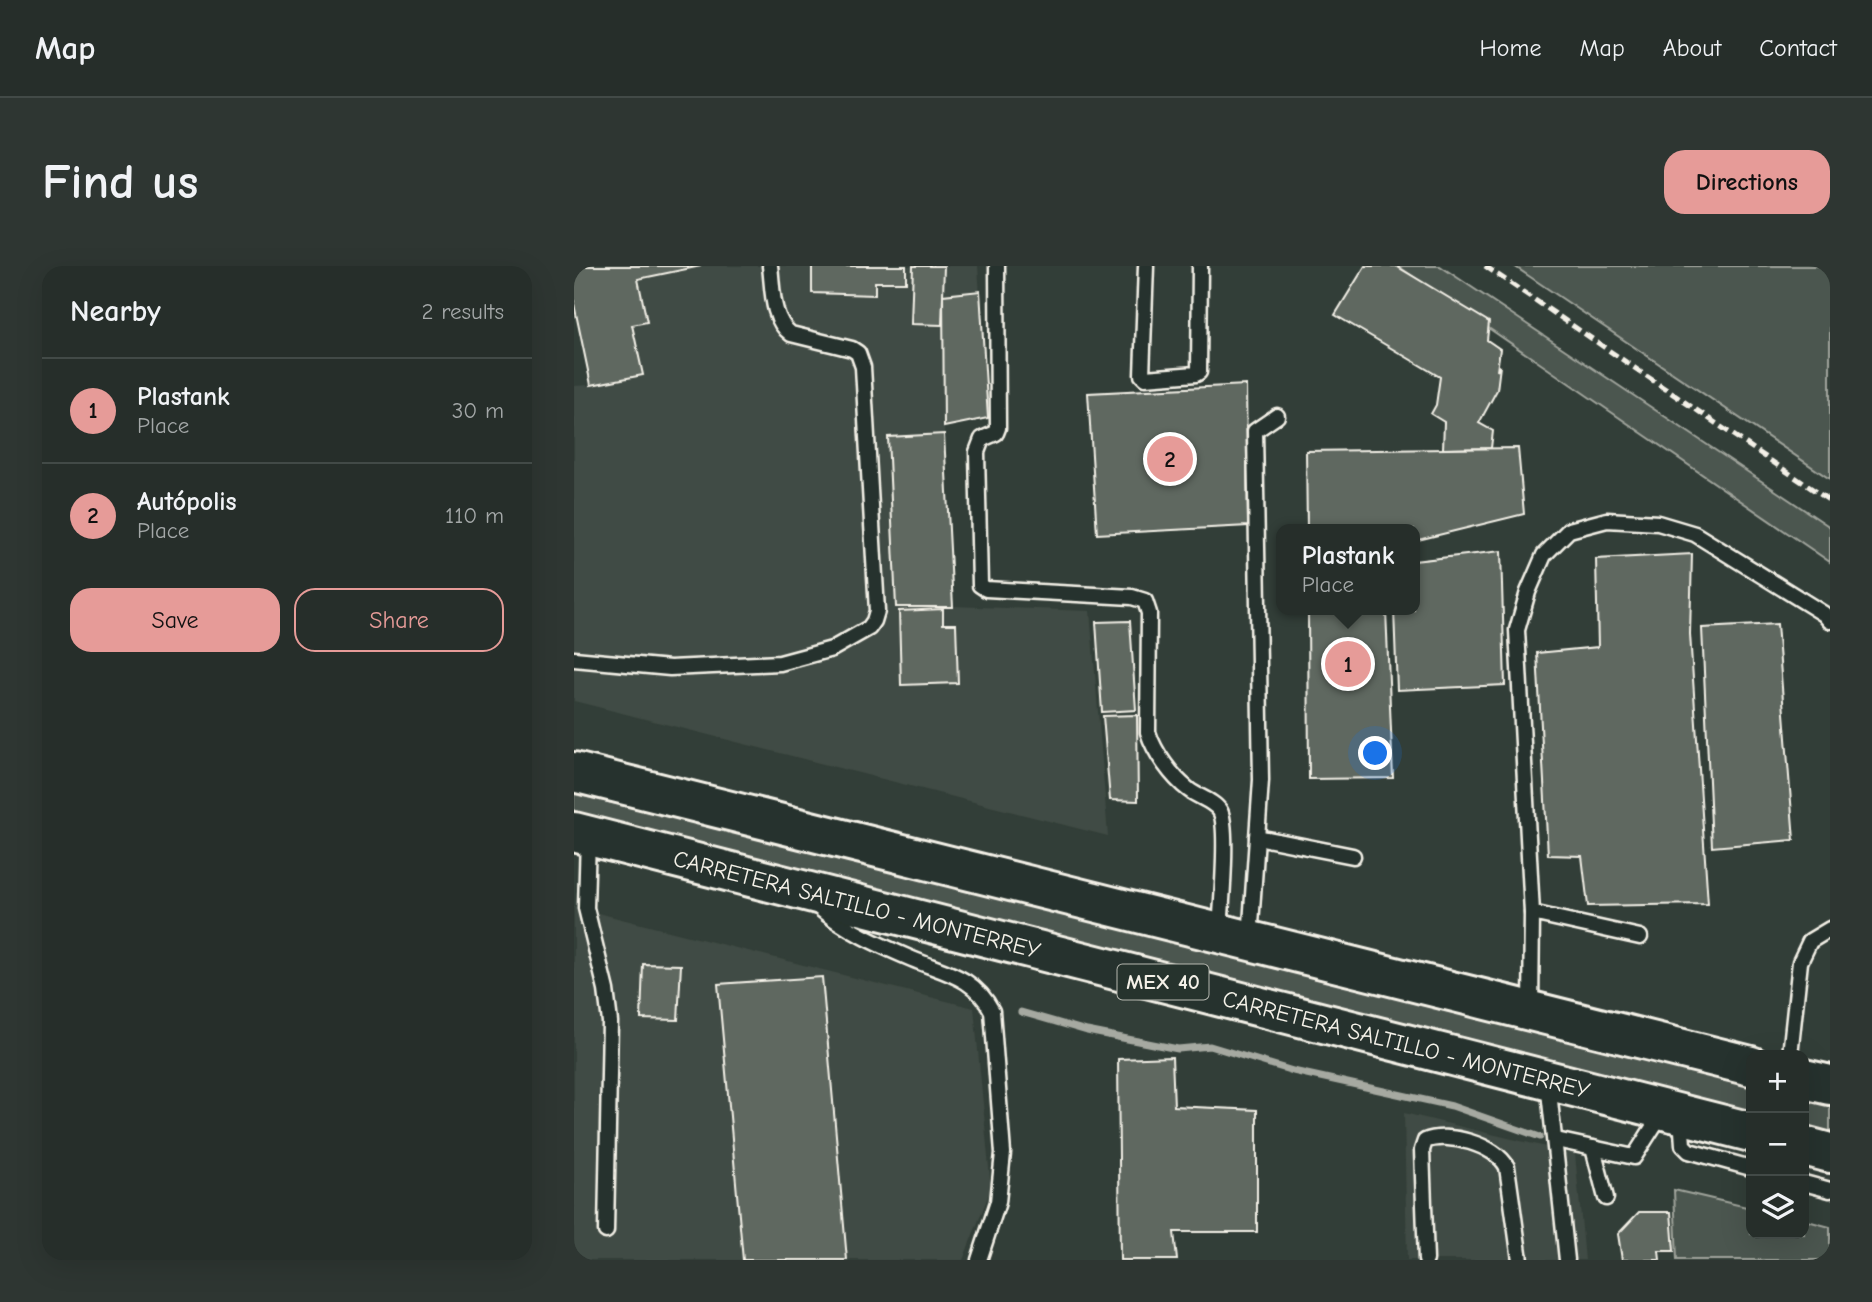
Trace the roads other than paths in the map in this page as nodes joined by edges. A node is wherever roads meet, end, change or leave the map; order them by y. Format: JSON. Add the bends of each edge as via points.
{"nodes":[{"id":1,"x":770,"y":266,"type":"edge"},
{"id":2,"x":997,"y":266,"type":"edge"},
{"id":3,"x":1146,"y":266,"type":"edge"},
{"id":4,"x":1200,"y":266,"type":"edge"},
{"id":5,"x":1277,"y":416,"type":"dead end"},
{"id":6,"x":1830,"y":621,"type":"edge"},
{"id":7,"x":574,"y":659,"type":"edge"},
{"id":8,"x":574,"y":772,"type":"edge"},
{"id":9,"x":581,"y":834,"type":"edge"},
{"id":10,"x":1257,"y":837,"type":"junction"},
{"id":11,"x":1353,"y":856,"type":"dead end"},
{"id":12,"x":798,"y":889,"type":"junction"},
{"id":13,"x":1532,"y":913,"type":"junction"},
{"id":14,"x":1830,"y":929,"type":"edge"},
{"id":15,"x":1235,"y":937,"type":"junction"},
{"id":16,"x":1640,"y":937,"type":"dead end"},
{"id":17,"x":1531,"y":1011,"type":"junction"},
{"id":18,"x":1791,"y":1050,"type":"edge"},
{"id":19,"x":1746,"y":1065,"type":"edge"},
{"id":20,"x":1548,"y":1080,"type":"junction"},
{"id":21,"x":1809,"y":1080,"type":"edge"},
{"id":22,"x":1830,"y":1086,"type":"edge"},
{"id":23,"x":1672,"y":1112,"type":"junction"},
{"id":24,"x":1746,"y":1131,"type":"edge"},
{"id":25,"x":1556,"y":1140,"type":"junction"},
{"id":26,"x":1809,"y":1147,"type":"edge"},
{"id":27,"x":1593,"y":1148,"type":"junction"},
{"id":28,"x":1830,"y":1153,"type":"edge"},
{"id":29,"x":1746,"y":1167,"type":"edge"},
{"id":30,"x":1809,"y":1184,"type":"edge"},
{"id":31,"x":1830,"y":1190,"type":"edge"},
{"id":32,"x":1606,"y":1198,"type":"dead end"},
{"id":33,"x":606,"y":1231,"type":"dead end"},
{"id":34,"x":979,"y":1260,"type":"edge"},
{"id":35,"x":1426,"y":1260,"type":"edge"},
{"id":36,"x":1520,"y":1260,"type":"edge"},
{"id":37,"x":1567,"y":1260,"type":"edge"}],
"edges":[{"from":1,"to":7,"type":"lane","via":[[778,320],[784,328],[791,334],[852,349],[863,367],[874,621],[832,649],[780,663],[670,668]]},
{"from":2,"to":15,"type":"lane","via":[[998,428],[982,439],[977,452],[980,585],[1145,601],[1149,613],[1148,732],[1187,788],[1221,814]]},
{"from":3,"to":4,"type":"lane","via":[[1145,378],[1199,372]]},
{"from":5,"to":10,"type":"lane","via":[[1255,432],[1261,780]]},
{"from":6,"to":13,"type":"lane","via":[[1695,534],[1658,523],[1607,520],[1569,530],[1544,555],[1517,630]]},
{"from":8,"to":15,"type":"main road","number":"MEX 40"},
{"from":9,"to":12,"type":"main road","name":"CARRETERA SALTILLO - MONTERREY","number":"MEX 40"},
{"from":9,"to":33,"type":"lane","via":[[586,908],[610,1022]]},
{"from":10,"to":11,"type":"lane"},
{"from":10,"to":15,"type":"lane"},
{"from":12,"to":20,"type":"main road","name":"CARRETERA SALTILLO - MONTERREY","number":"MEX 40"},
{"from":12,"to":34,"type":"lane","via":[[835,921],[974,986],[992,1011],[1003,1153],[998,1202]]},
{"from":13,"to":16,"type":"lane"},
{"from":13,"to":17,"type":"lane"},
{"from":14,"to":18,"type":"lane","via":[[1810,942],[1800,962]]},
{"from":15,"to":17,"type":"main road","number":"MEX 40"},
{"from":17,"to":19,"type":"main road","number":"MEX 40"},
{"from":20,"to":23,"type":"main road","name":"CARRETERA SALTILLO - MONTERREY","number":"MEX 40"},
{"from":20,"to":25,"type":"lane"},
{"from":21,"to":22,"type":"main road"},
{"from":23,"to":24,"type":"main road","name":"CARRETERA SALTILLO - MONTERREY","number":"MEX 40"},
{"from":23,"to":27,"type":"lane","via":[[1634,1157]]},
{"from":23,"to":29,"type":"lane","via":[[1689,1151]]},
{"from":25,"to":27,"type":"lane"},
{"from":25,"to":37,"type":"lane"},
{"from":26,"to":28,"type":"main road"},
{"from":27,"to":32,"type":"lane"},
{"from":30,"to":31,"type":"lane"},
{"from":35,"to":36,"type":"lane","via":[[1422,1150],[1425,1141],[1435,1136],[1491,1150],[1503,1159]]}]}
